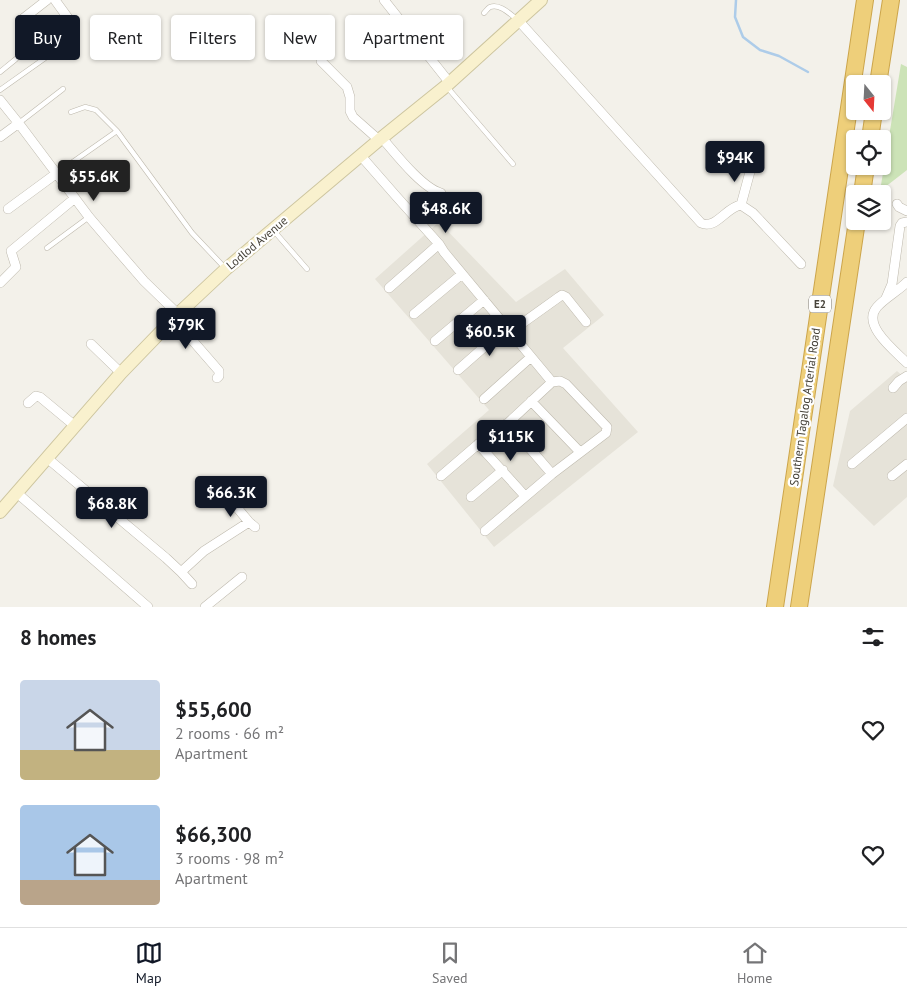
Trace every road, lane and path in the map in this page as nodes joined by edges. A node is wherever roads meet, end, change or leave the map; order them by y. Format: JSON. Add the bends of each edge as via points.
{"nodes":[{"id":1,"x":47,"y":0,"type":"edge"},
{"id":2,"x":55,"y":0,"type":"edge"},
{"id":3,"x":384,"y":0,"type":"edge"},
{"id":4,"x":540,"y":0,"type":"edge"},
{"id":5,"x":865,"y":0,"type":"edge"},
{"id":6,"x":891,"y":0,"type":"edge"},
{"id":7,"x":484,"y":13,"type":"dead end"},
{"id":8,"x":28,"y":15,"type":"edge"},
{"id":9,"x":66,"y":15,"type":"edge"},
{"id":10,"x":518,"y":20,"type":"junction"},
{"id":11,"x":15,"y":60,"type":"edge"},
{"id":12,"x":42,"y":60,"type":"edge"},
{"id":13,"x":321,"y":61,"type":"dead end"},
{"id":14,"x":0,"y":72,"type":"edge"},
{"id":15,"x":879,"y":75,"type":"edge"},
{"id":16,"x":448,"y":84,"type":"junction"},
{"id":17,"x":63,"y":89,"type":"dead end"},
{"id":18,"x":0,"y":90,"type":"edge"},
{"id":19,"x":0,"y":100,"type":"edge"},
{"id":20,"x":71,"y":112,"type":"dead end"},
{"id":21,"x":19,"y":123,"type":"junction"},
{"id":22,"x":117,"y":131,"type":"junction"},
{"id":23,"x":0,"y":137,"type":"edge"},
{"id":24,"x":380,"y":139,"type":"junction"},
{"id":25,"x":359,"y":157,"type":"junction"},
{"id":26,"x":513,"y":164,"type":"dead end"},
{"id":27,"x":751,"y":168,"type":"dead end"},
{"id":28,"x":57,"y":173,"type":"junction"},
{"id":29,"x":441,"y":193,"type":"dead end"},
{"id":30,"x":75,"y":198,"type":"junction"},
{"id":31,"x":741,"y":204,"type":"junction"},
{"id":32,"x":897,"y":204,"type":"dead end"},
{"id":33,"x":8,"y":209,"type":"dead end"},
{"id":34,"x":907,"y":211,"type":"edge"},
{"id":35,"x":90,"y":217,"type":"junction"},
{"id":36,"x":907,"y":222,"type":"edge"},
{"id":37,"x":274,"y":230,"type":"junction"},
{"id":38,"x":856,"y":230,"type":"edge"},
{"id":39,"x":47,"y":248,"type":"dead end"},
{"id":40,"x":439,"y":248,"type":"junction"},
{"id":41,"x":801,"y":264,"type":"dead end"},
{"id":42,"x":226,"y":269,"type":"junction"},
{"id":43,"x":307,"y":269,"type":"dead end"},
{"id":44,"x":462,"y":274,"type":"junction"},
{"id":45,"x":907,"y":282,"type":"edge"},
{"id":46,"x":0,"y":283,"type":"edge"},
{"id":47,"x":389,"y":288,"type":"dead end"},
{"id":48,"x":484,"y":300,"type":"junction"},
{"id":49,"x":884,"y":301,"type":"junction"},
{"id":50,"x":414,"y":314,"type":"dead end"},
{"id":51,"x":176,"y":316,"type":"junction"},
{"id":52,"x":586,"y":322,"type":"dead end"},
{"id":53,"x":509,"y":330,"type":"junction"},
{"id":54,"x":435,"y":342,"type":"dead end"},
{"id":55,"x":91,"y":344,"type":"dead end"},
{"id":56,"x":531,"y":357,"type":"junction"},
{"id":57,"x":907,"y":363,"type":"edge"},
{"id":58,"x":458,"y":370,"type":"dead end"},
{"id":59,"x":122,"y":373,"type":"junction"},
{"id":60,"x":907,"y":376,"type":"edge"},
{"id":61,"x":217,"y":378,"type":"dead end"},
{"id":62,"x":552,"y":382,"type":"junction"},
{"id":63,"x":893,"y":388,"type":"dead end"},
{"id":64,"x":484,"y":399,"type":"dead end"},
{"id":65,"x":531,"y":402,"type":"junction"},
{"id":66,"x":28,"y":403,"type":"dead end"},
{"id":67,"x":907,"y":418,"type":"edge"},
{"id":68,"x":508,"y":423,"type":"junction"},
{"id":69,"x":76,"y":426,"type":"junction"},
{"id":70,"x":478,"y":444,"type":"junction"},
{"id":71,"x":580,"y":452,"type":"junction"},
{"id":72,"x":47,"y":458,"type":"junction"},
{"id":73,"x":852,"y":464,"type":"dead end"},
{"id":74,"x":907,"y":464,"type":"edge"},
{"id":75,"x":503,"y":470,"type":"junction"},
{"id":76,"x":552,"y":474,"type":"junction"},
{"id":77,"x":441,"y":476,"type":"dead end"},
{"id":78,"x":892,"y":476,"type":"dead end"},
{"id":79,"x":224,"y":492,"type":"dead end"},
{"id":80,"x":18,"y":493,"type":"junction"},
{"id":81,"x":525,"y":496,"type":"junction"},
{"id":82,"x":471,"y":497,"type":"dead end"},
{"id":83,"x":0,"y":512,"type":"edge"},
{"id":84,"x":485,"y":531,"type":"dead end"},
{"id":85,"x":181,"y":572,"type":"junction"},
{"id":86,"x":242,"y":577,"type":"dead end"},
{"id":87,"x":192,"y":584,"type":"dead end"},
{"id":88,"x":148,"y":607,"type":"edge"},
{"id":89,"x":204,"y":607,"type":"edge"},
{"id":90,"x":775,"y":607,"type":"edge"},
{"id":91,"x":800,"y":607,"type":"edge"}],
"edges":[{"from":1,"to":8,"type":"street"},
{"from":2,"to":9,"type":"street"},
{"from":3,"to":16,"type":"street"},
{"from":4,"to":10,"type":"main road","name":"Lodlod Avenue"},
{"from":5,"to":90,"type":"highway","name":"Southern Tagalog Arterial Road","number":"E2"},
{"from":6,"to":15,"type":"highway"},
{"from":7,"to":10,"type":"lane","via":[[491,7],[502,8]]},
{"from":10,"to":16,"type":"main road","name":"Lodlod Avenue"},
{"from":10,"to":31,"type":"street","via":[[700,223],[713,223]]},
{"from":11,"to":14,"type":"lane"},
{"from":12,"to":18,"type":"lane"},
{"from":13,"to":24,"type":"street","via":[[347,87],[353,117]]},
{"from":16,"to":24,"type":"main road","name":"Lodlod Avenue"},
{"from":16,"to":26,"type":"lane"},
{"from":17,"to":21,"type":"lane"},
{"from":19,"to":21,"type":"street"},
{"from":20,"to":22,"type":"lane","via":[[85,107],[96,110]]},
{"from":21,"to":23,"type":"street"},
{"from":21,"to":28,"type":"street"},
{"from":22,"to":28,"type":"lane"},
{"from":22,"to":42,"type":"lane","via":[[192,233]]},
{"from":24,"to":25,"type":"main road","name":"Lodlod Avenue"},
{"from":24,"to":29,"type":"street","via":[[431,189]]},
{"from":25,"to":37,"type":"main road","name":"Lodlod Avenue"},
{"from":25,"to":40,"type":"street"},
{"from":27,"to":31,"type":"street"},
{"from":28,"to":30,"type":"street"},
{"from":28,"to":33,"type":"street"},
{"from":30,"to":35,"type":"street"},
{"from":30,"to":46,"type":"street","via":[[11,250],[16,267]]},
{"from":31,"to":41,"type":"street"},
{"from":32,"to":34,"type":"street"},
{"from":35,"to":39,"type":"lane"},
{"from":35,"to":51,"type":"street"},
{"from":36,"to":49,"type":"street","via":[[900,226],[892,284]]},
{"from":37,"to":42,"type":"main road","name":"Lodlod Avenue"},
{"from":37,"to":43,"type":"lane"},
{"from":38,"to":91,"type":"highway","name":"Southern Tagalog Arterial Road","number":"E2"},
{"from":40,"to":44,"type":"street"},
{"from":40,"to":47,"type":"street"},
{"from":42,"to":51,"type":"main road","name":"Lodlod Avenue"},
{"from":44,"to":48,"type":"street"},
{"from":44,"to":50,"type":"street"},
{"from":45,"to":49,"type":"street"},
{"from":48,"to":53,"type":"street"},
{"from":48,"to":54,"type":"street"},
{"from":49,"to":57,"type":"street","via":[[876,308],[873,323],[881,338]]},
{"from":51,"to":59,"type":"main road","name":"Lodlod Avenue"},
{"from":51,"to":61,"type":"street","via":[[219,371]]},
{"from":52,"to":53,"type":"street","via":[[562,295]]},
{"from":53,"to":56,"type":"street"},
{"from":53,"to":58,"type":"street"},
{"from":55,"to":59,"type":"street"},
{"from":56,"to":62,"type":"street"},
{"from":56,"to":64,"type":"street"},
{"from":59,"to":69,"type":"main road","name":"Lodlod Avenue"},
{"from":60,"to":63,"type":"street"},
{"from":62,"to":65,"type":"street"},
{"from":62,"to":71,"type":"street","via":[[566,384],[608,428]]},
{"from":65,"to":68,"type":"street"},
{"from":65,"to":71,"type":"street"},
{"from":66,"to":69,"type":"street","via":[[36,396],[40,397]]},
{"from":67,"to":73,"type":"street"},
{"from":68,"to":70,"type":"street"},
{"from":68,"to":76,"type":"street"},
{"from":69,"to":72,"type":"main road","name":"Lodlod Avenue"},
{"from":70,"to":75,"type":"street"},
{"from":70,"to":77,"type":"street"},
{"from":71,"to":76,"type":"street"},
{"from":72,"to":80,"type":"main road","name":"Lodlod Avenue"},
{"from":72,"to":85,"type":"street"},
{"from":74,"to":78,"type":"street"},
{"from":75,"to":81,"type":"street"},
{"from":75,"to":82,"type":"street"},
{"from":76,"to":81,"type":"street"},
{"from":79,"to":85,"type":"street","via":[[252,524],[204,551]]},
{"from":80,"to":83,"type":"main road","name":"Lodlod Avenue"},
{"from":80,"to":88,"type":"street"},
{"from":81,"to":84,"type":"street"},
{"from":85,"to":87,"type":"street"},
{"from":86,"to":89,"type":"street"}]}
